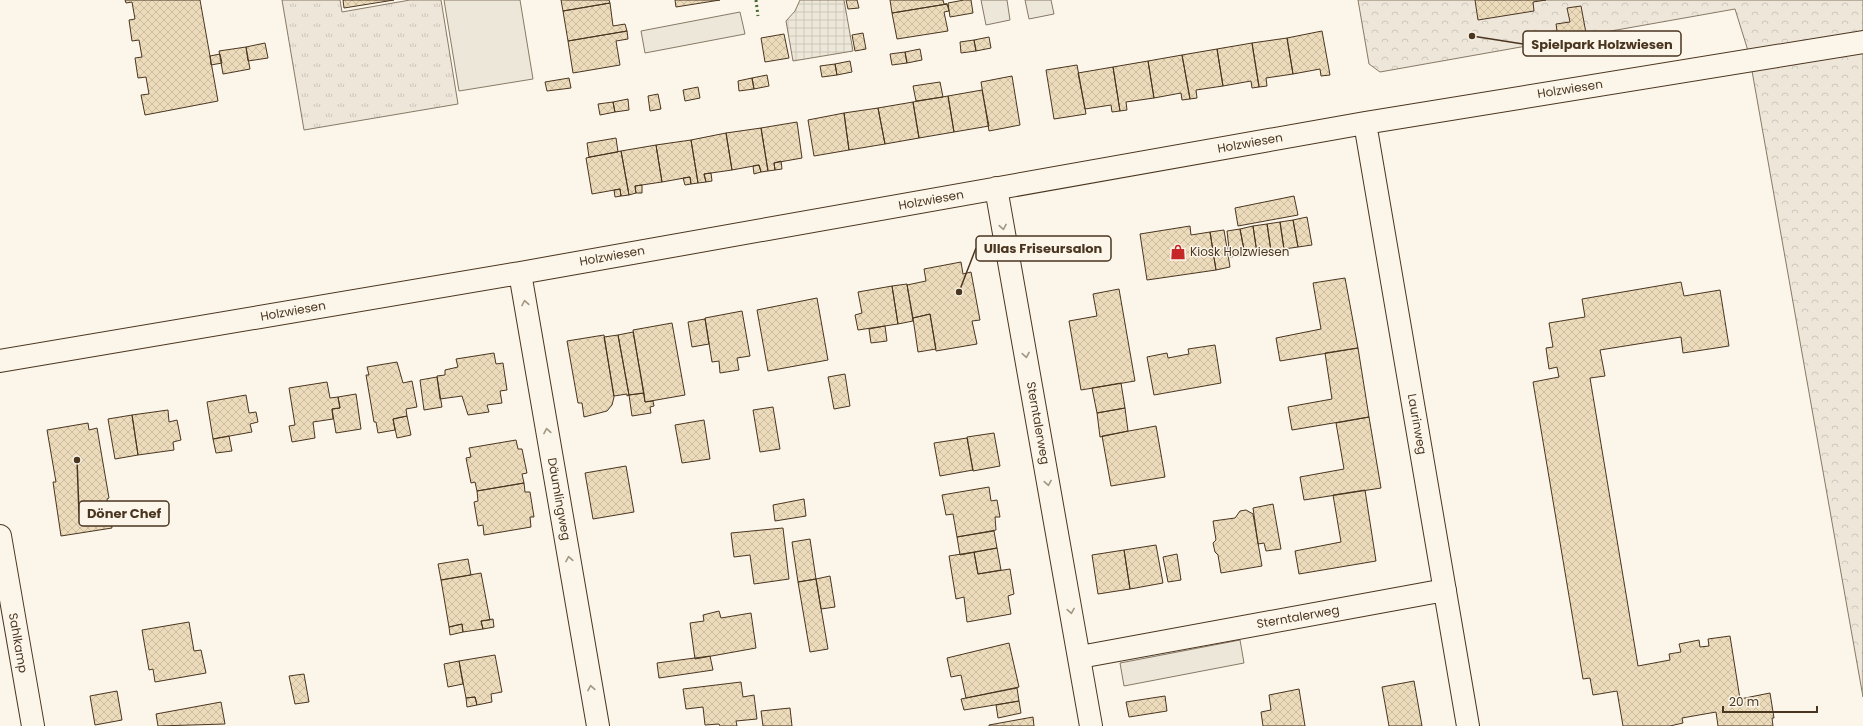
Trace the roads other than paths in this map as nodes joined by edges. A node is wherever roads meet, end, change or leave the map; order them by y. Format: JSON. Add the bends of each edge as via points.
{"nodes":[{"id":1,"x":1863,"y":42,"type":"edge"},
{"id":2,"x":1365,"y":122,"type":"junction"},
{"id":3,"x":996,"y":188,"type":"junction"},
{"id":4,"x":520,"y":273,"type":"junction"},
{"id":5,"x":0,"y":361,"type":"edge"},
{"id":6,"x":0,"y":536,"type":"edge"},
{"id":7,"x":1445,"y":590,"type":"junction"},
{"id":8,"x":1080,"y":657,"type":"junction"},
{"id":9,"x":33,"y":726,"type":"edge"},
{"id":10,"x":598,"y":726,"type":"edge"},
{"id":11,"x":1091,"y":726,"type":"edge"},
{"id":12,"x":1468,"y":726,"type":"edge"}],
"edges":[{"from":1,"to":2,"type":"street","name":"Holzwiesen"},
{"from":2,"to":3,"type":"street","name":"Holzwiesen"},
{"from":2,"to":7,"type":"street","name":"Laurinweg"},
{"from":3,"to":4,"type":"street","name":"Holzwiesen"},
{"from":3,"to":8,"type":"street","name":"Sterntalerweg","one_way":true},
{"from":4,"to":5,"type":"street","name":"Holzwiesen"},
{"from":10,"to":4,"type":"street","name":"Däumlingweg","one_way":true},
{"from":6,"to":9,"type":"street","name":"Sahlkamp"},
{"from":7,"to":8,"type":"street","name":"Sterntalerweg"},
{"from":7,"to":12,"type":"street","name":"Laurinweg"},
{"from":8,"to":11,"type":"street","name":"Sterntalerweg"}]}
